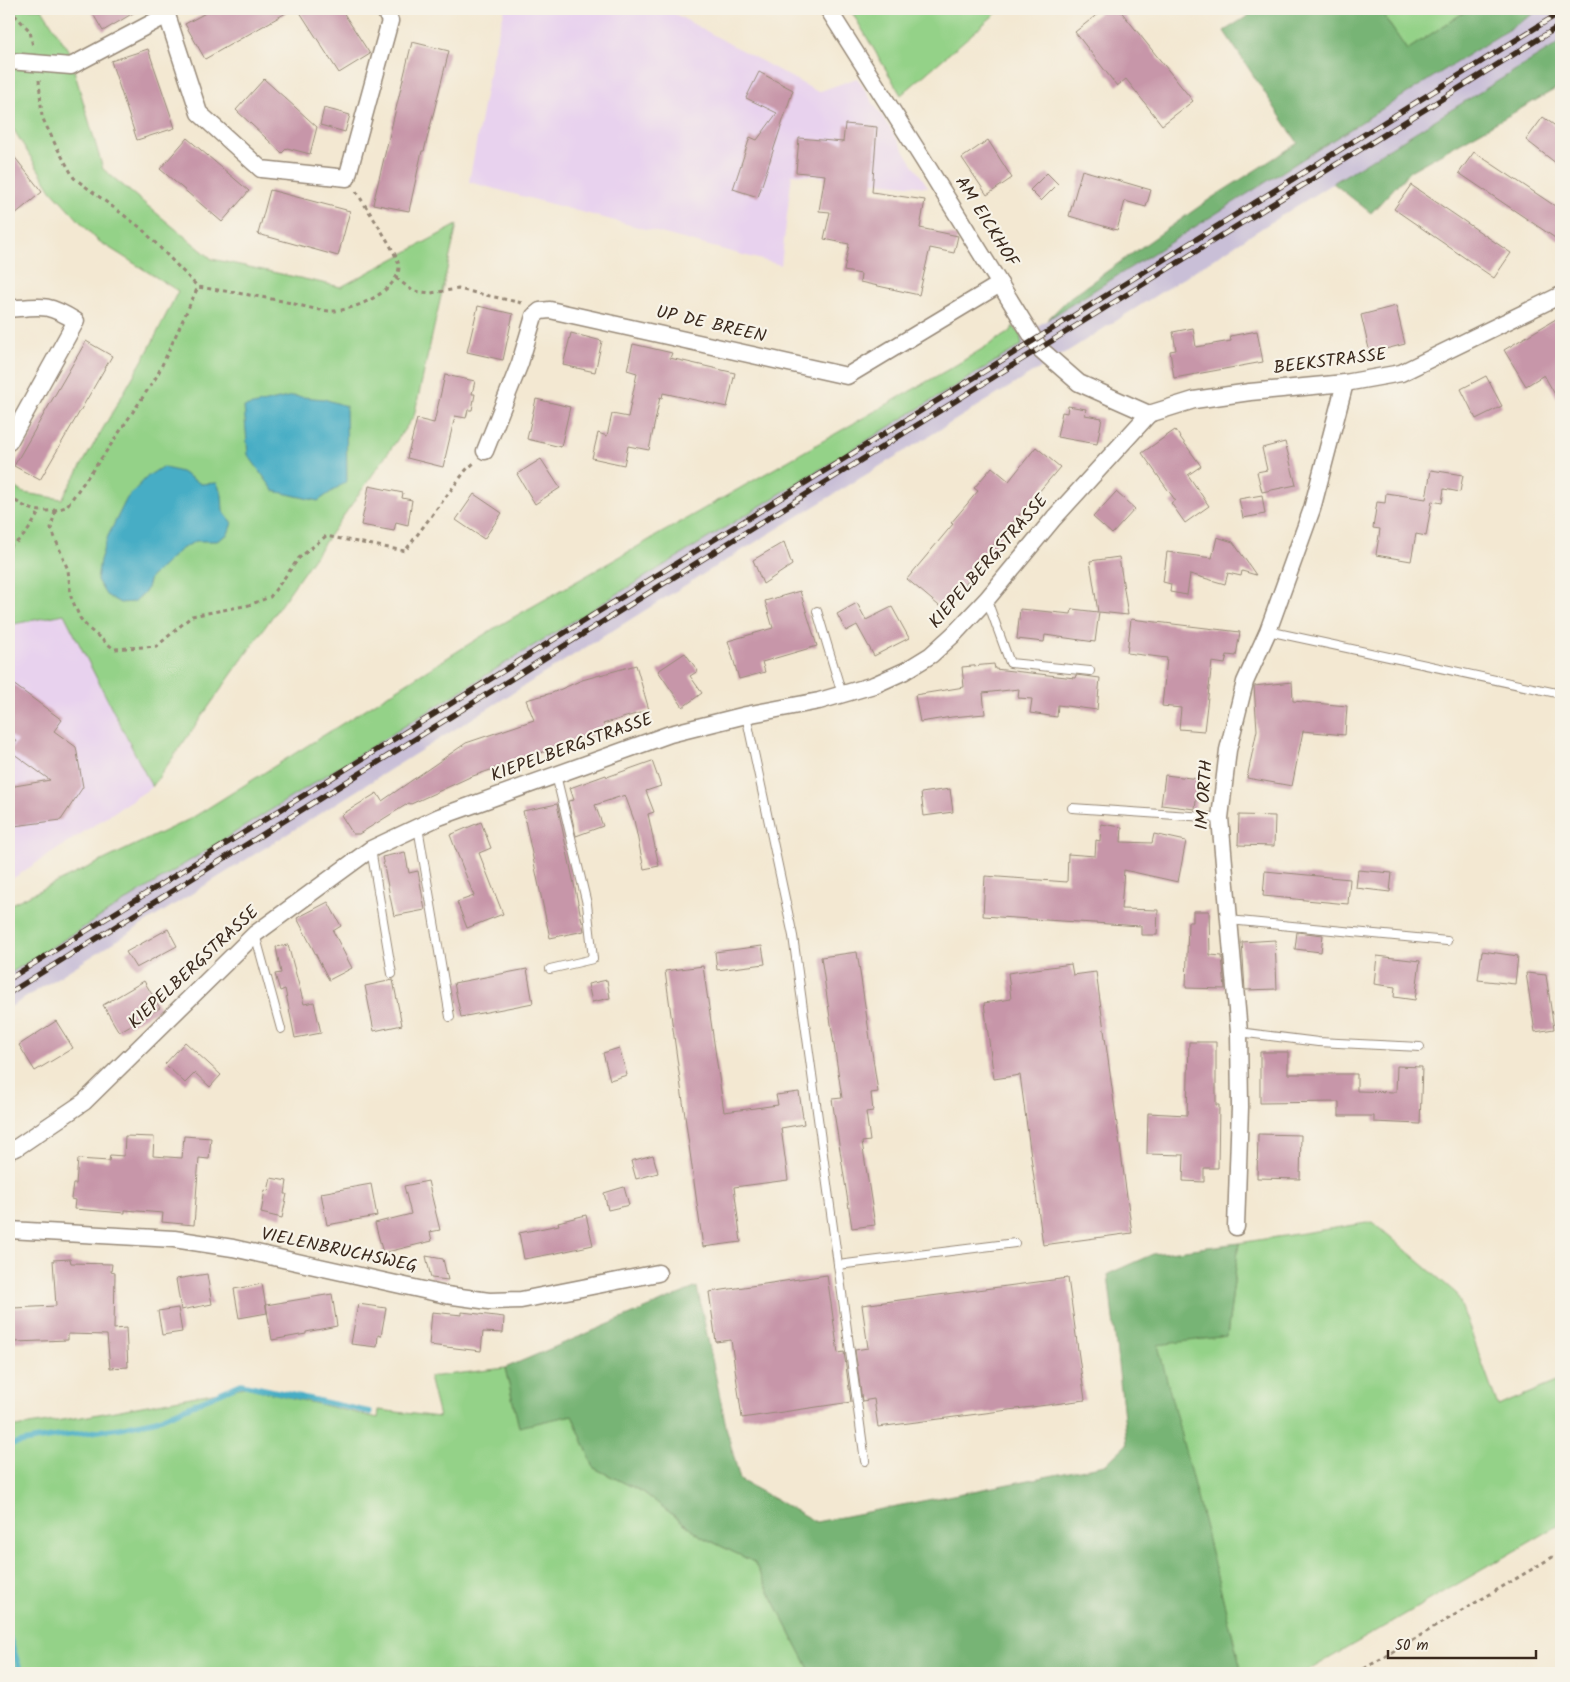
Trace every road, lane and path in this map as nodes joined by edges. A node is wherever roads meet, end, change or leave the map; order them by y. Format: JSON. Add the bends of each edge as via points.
{"nodes":[{"id":1,"x":9,"y":9,"type":"edge"},
{"id":2,"x":384,"y":9,"type":"edge"},
{"id":3,"x":828,"y":9,"type":"edge"},
{"id":4,"x":167,"y":12,"type":"edge"},
{"id":5,"x":9,"y":61,"type":"edge"},
{"id":6,"x":37,"y":63,"type":"junction"},
{"id":7,"x":347,"y":178,"type":"junction"},
{"id":8,"x":396,"y":278,"type":"junction"},
{"id":9,"x":1000,"y":284,"type":"junction"},
{"id":10,"x":198,"y":287,"type":"junction"},
{"id":11,"x":1561,"y":295,"type":"edge"},
{"id":12,"x":9,"y":309,"type":"edge"},
{"id":13,"x":540,"y":311,"type":"junction"},
{"id":14,"x":1345,"y":383,"type":"junction"},
{"id":15,"x":1149,"y":414,"type":"junction"},
{"id":16,"x":9,"y":442,"type":"edge"},
{"id":17,"x":485,"y":451,"type":"dead end"},
{"id":18,"x":466,"y":470,"type":"dead end"},
{"id":19,"x":9,"y":496,"type":"edge"},
{"id":20,"x":55,"y":510,"type":"junction"},
{"id":21,"x":39,"y":512,"type":"junction"},
{"id":22,"x":9,"y":546,"type":"edge"},
{"id":23,"x":987,"y":599,"type":"junction"},
{"id":24,"x":818,"y":610,"type":"dead end"},
{"id":25,"x":1268,"y":631,"type":"junction"},
{"id":26,"x":1090,"y":671,"type":"dead end"},
{"id":27,"x":842,"y":694,"type":"junction"},
{"id":28,"x":1561,"y":694,"type":"edge"},
{"id":29,"x":746,"y":715,"type":"junction"},
{"id":30,"x":556,"y":775,"type":"junction"},
{"id":31,"x":1072,"y":808,"type":"dead end"},
{"id":32,"x":1220,"y":818,"type":"junction"},
{"id":33,"x":418,"y":826,"type":"junction"},
{"id":34,"x":371,"y":848,"type":"junction"},
{"id":35,"x":1229,"y":920,"type":"junction"},
{"id":36,"x":254,"y":934,"type":"junction"},
{"id":37,"x":1447,"y":941,"type":"dead end"},
{"id":38,"x":550,"y":969,"type":"dead end"},
{"id":39,"x":392,"y":974,"type":"dead end"},
{"id":40,"x":450,"y":1017,"type":"dead end"},
{"id":41,"x":281,"y":1028,"type":"dead end"},
{"id":42,"x":1239,"y":1032,"type":"junction"},
{"id":43,"x":1420,"y":1047,"type":"dead end"},
{"id":44,"x":9,"y":1150,"type":"edge"},
{"id":45,"x":1236,"y":1227,"type":"dead end"},
{"id":46,"x":9,"y":1230,"type":"edge"},
{"id":47,"x":1015,"y":1243,"type":"dead end"},
{"id":48,"x":838,"y":1265,"type":"junction"},
{"id":49,"x":658,"y":1273,"type":"dead end"},
{"id":50,"x":865,"y":1461,"type":"dead end"},
{"id":51,"x":1561,"y":1552,"type":"edge"},
{"id":52,"x":1357,"y":1673,"type":"edge"}],
"edges":[{"from":1,"to":6,"type":"path","via":[[30,30]]},
{"from":2,"to":7,"type":"street","via":[[390,21]]},
{"from":3,"to":9,"type":"street","name":"AM EICKHOF"},
{"from":4,"to":6,"type":"street","via":[[71,66]]},
{"from":4,"to":7,"type":"street","via":[[199,113],[261,169]]},
{"from":5,"to":6,"type":"street"},
{"from":6,"to":10,"type":"path","via":[[42,117],[74,178],[141,228]]},
{"from":7,"to":8,"type":"path","via":[[390,247],[399,266]]},
{"from":8,"to":10,"type":"path","via":[[362,305],[331,311]]},
{"from":8,"to":13,"type":"path","via":[[412,291],[431,293],[458,289],[521,303]]},
{"from":9,"to":13,"type":"street","name":"UP DE BREEN","via":[[847,376],[550,310]]},
{"from":9,"to":15,"type":"street","name":"AM EICKHOF","via":[[1040,349],[1079,383]]},
{"from":10,"to":20,"type":"path","via":[[157,376],[66,507]]},
{"from":11,"to":14,"type":"street","name":"BEEKSTRASSE","via":[[1402,373]]},
{"from":12,"to":16,"type":"street","via":[[43,306],[57,309],[76,321]]},
{"from":13,"to":17,"type":"street","via":[[530,326],[520,363]]},
{"from":14,"to":15,"type":"street","name":"BEEKSTRASSE","via":[[1203,399]]},
{"from":14,"to":25,"type":"street","name":"IM ORTH","via":[[1312,509]]},
{"from":15,"to":23,"type":"street","name":"KIEPELBERGSTRASSE","via":[[1054,518]]},
{"from":18,"to":20,"type":"path","via":[[405,551],[326,536],[299,558],[270,596],[249,604],[192,616],[157,646],[114,648],[80,618],[71,597],[68,570],[51,528]]},
{"from":19,"to":21,"type":"path"},
{"from":20,"to":21,"type":"path"},
{"from":21,"to":22,"type":"path","via":[[32,526]]},
{"from":23,"to":26,"type":"lane","via":[[1010,663]]},
{"from":23,"to":27,"type":"street","name":"KIEPELBERGSTRASSE","via":[[931,655],[904,672]]},
{"from":24,"to":27,"type":"lane"},
{"from":25,"to":28,"type":"lane"},
{"from":25,"to":32,"type":"street","name":"IM ORTH","via":[[1245,682],[1228,750]]},
{"from":27,"to":29,"type":"street","name":"KIEPELBERGSTRASSE"},
{"from":29,"to":30,"type":"street","name":"KIEPELBERGSTRASSE","via":[[670,734]]},
{"from":29,"to":48,"type":"lane","via":[[793,936]]},
{"from":30,"to":33,"type":"street","name":"KIEPELBERGSTRASSE"},
{"from":30,"to":38,"type":"lane","via":[[587,904],[593,959]]},
{"from":31,"to":32,"type":"lane"},
{"from":32,"to":35,"type":"street","name":"IM ORTH"},
{"from":33,"to":34,"type":"street","name":"KIEPELBERGSTRASSE"},
{"from":33,"to":40,"type":"lane"},
{"from":34,"to":36,"type":"street","name":"KIEPELBERGSTRASSE"},
{"from":34,"to":39,"type":"lane"},
{"from":35,"to":37,"type":"lane"},
{"from":35,"to":42,"type":"street","name":"IM ORTH"},
{"from":36,"to":41,"type":"lane"},
{"from":36,"to":44,"type":"street","name":"KIEPELBERGSTRASSE","via":[[84,1102]]},
{"from":42,"to":43,"type":"lane","via":[[1318,1042]]},
{"from":42,"to":45,"type":"street","name":"IM ORTH"},
{"from":46,"to":49,"type":"street","name":"VIELENBRUCHSWEG","via":[[174,1239],[233,1248],[446,1295],[489,1301],[520,1300]]},
{"from":47,"to":48,"type":"lane"},
{"from":48,"to":50,"type":"lane"},
{"from":51,"to":52,"type":"path"}]}
